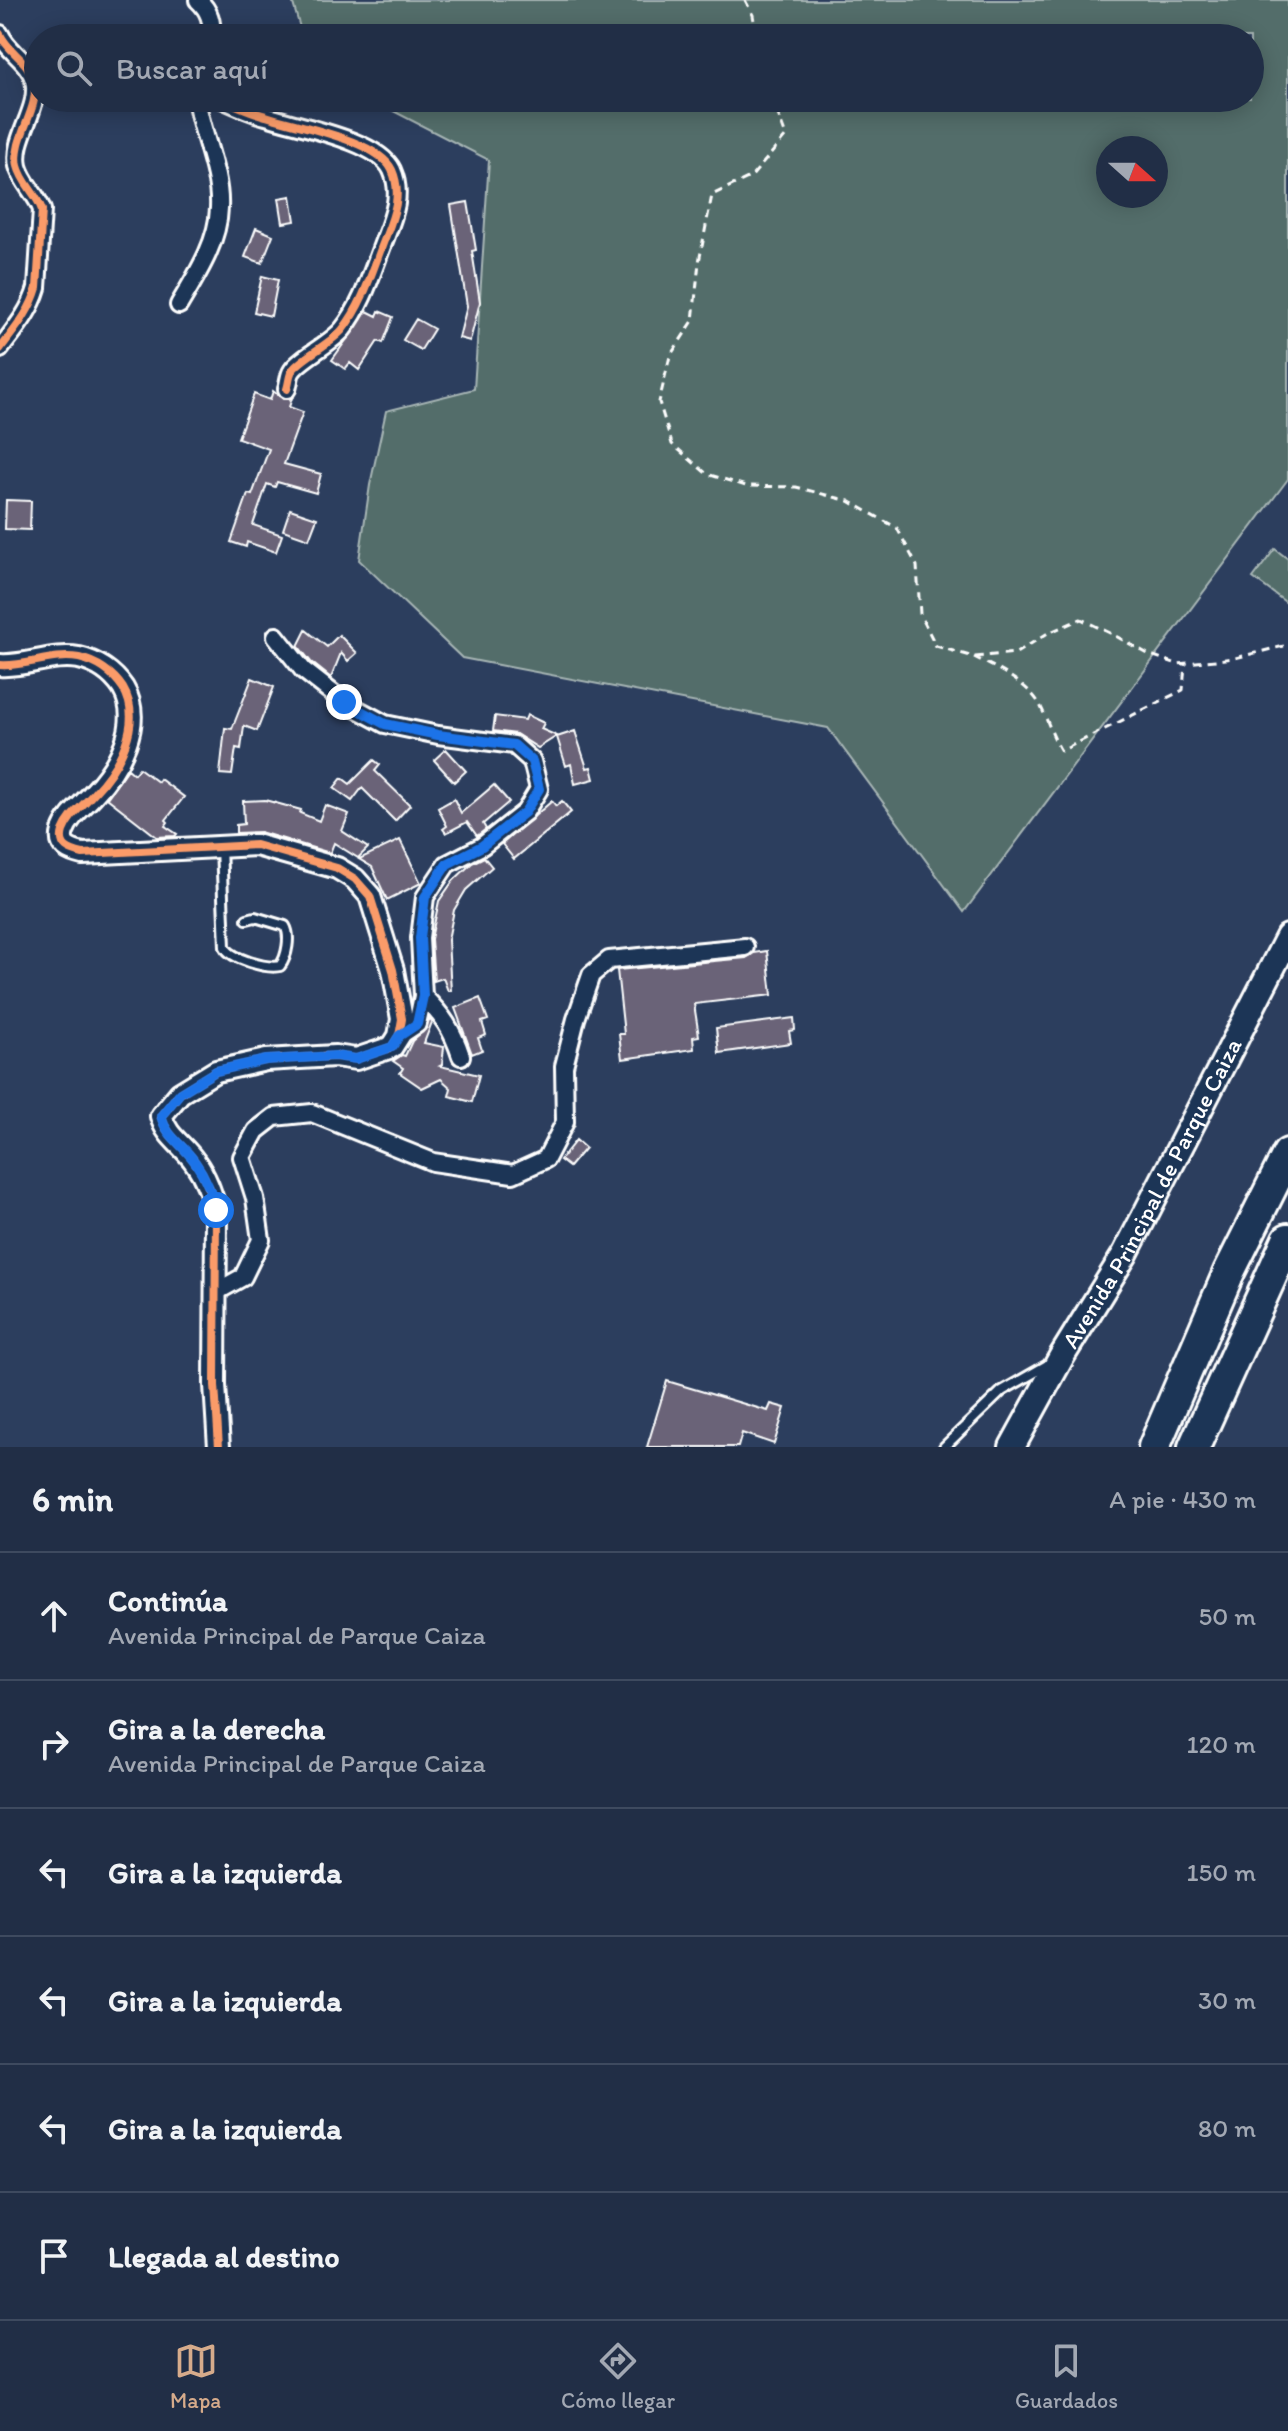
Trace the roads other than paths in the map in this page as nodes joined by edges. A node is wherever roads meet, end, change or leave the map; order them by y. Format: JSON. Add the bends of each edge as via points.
{"nodes":[{"id":1,"x":198,"y":0,"type":"edge"},
{"id":2,"x":212,"y":24,"type":"edge"},
{"id":3,"x":0,"y":34,"type":"edge"},
{"id":4,"x":24,"y":65,"type":"edge"},
{"id":5,"x":29,"y":112,"type":"edge"},
{"id":6,"x":198,"y":112,"type":"edge"},
{"id":7,"x":253,"y":112,"type":"edge"},
{"id":8,"x":179,"y":305,"type":"dead end"},
{"id":9,"x":0,"y":349,"type":"edge"},
{"id":10,"x":287,"y":389,"type":"dead end"},
{"id":11,"x":276,"y":636,"type":"dead end"},
{"id":12,"x":0,"y":665,"type":"edge"},
{"id":13,"x":221,"y":846,"type":"junction"},
{"id":14,"x":247,"y":919,"type":"dead end"},
{"id":15,"x":1288,"y":937,"type":"edge"},
{"id":16,"x":745,"y":947,"type":"dead end"},
{"id":17,"x":423,"y":996,"type":"junction"},
{"id":18,"x":399,"y":1036,"type":"junction"},
{"id":19,"x":461,"y":1056,"type":"dead end"},
{"id":20,"x":1288,"y":1154,"type":"edge"},
{"id":21,"x":1288,"y":1239,"type":"edge"},
{"id":22,"x":216,"y":1292,"type":"junction"},
{"id":23,"x":1062,"y":1356,"type":"junction"},
{"id":24,"x":219,"y":1447,"type":"edge"},
{"id":25,"x":944,"y":1447,"type":"edge"},
{"id":26,"x":1012,"y":1447,"type":"edge"},
{"id":27,"x":1154,"y":1447,"type":"edge"},
{"id":28,"x":1194,"y":1447,"type":"edge"}],
"edges":[{"from":1,"to":2,"type":"street","via":[[208,9]]},
{"from":3,"to":4,"type":"street"},
{"from":5,"to":9,"type":"street","via":[[17,164],[42,210],[37,288],[28,313]]},
{"from":6,"to":8,"type":"street","via":[[219,208],[212,241]]},
{"from":7,"to":10,"type":"street","via":[[357,145],[382,158],[392,169],[395,185],[391,223],[350,320],[292,370]]},
{"from":11,"to":17,"type":"street","via":[[303,670],[344,702],[385,724],[514,745],[532,761],[539,789],[525,812],[482,846],[447,864],[425,897],[420,938]]},
{"from":12,"to":13,"type":"street","via":[[75,657],[112,674],[125,691],[131,713],[126,743],[115,768],[72,815],[63,831],[66,848],[83,854]]},
{"from":13,"to":14,"type":"lane","via":[[225,947],[235,957],[280,966],[285,926]]},
{"from":13,"to":18,"type":"street","via":[[256,845],[337,868],[355,879],[370,896],[393,970],[402,1019]]},
{"from":15,"to":23,"type":"main road","name":"Avenida Principal de Parque Caiza","via":[[1125,1254]]},
{"from":16,"to":22,"type":"street","via":[[609,960],[591,975],[564,1066],[565,1122],[546,1159],[513,1174],[433,1162],[312,1113],[274,1117],[256,1131],[242,1157],[261,1240],[243,1277]]},
{"from":17,"to":18,"type":"street","via":[[417,1024]]},
{"from":17,"to":19,"type":"street","via":[[454,1034]]},
{"from":18,"to":22,"type":"street","via":[[392,1047],[356,1059],[266,1060],[216,1071],[180,1093],[161,1116],[165,1130],[195,1161],[209,1185],[216,1210]]},
{"from":20,"to":27,"type":"highway","via":[[1229,1272]]},
{"from":21,"to":28,"type":"highway"},
{"from":22,"to":24,"type":"street"},
{"from":23,"to":25,"type":"lane","via":[[1002,1391]]},
{"from":23,"to":26,"type":"main road","name":"Avenida Principal de Parque Caiza"}]}
